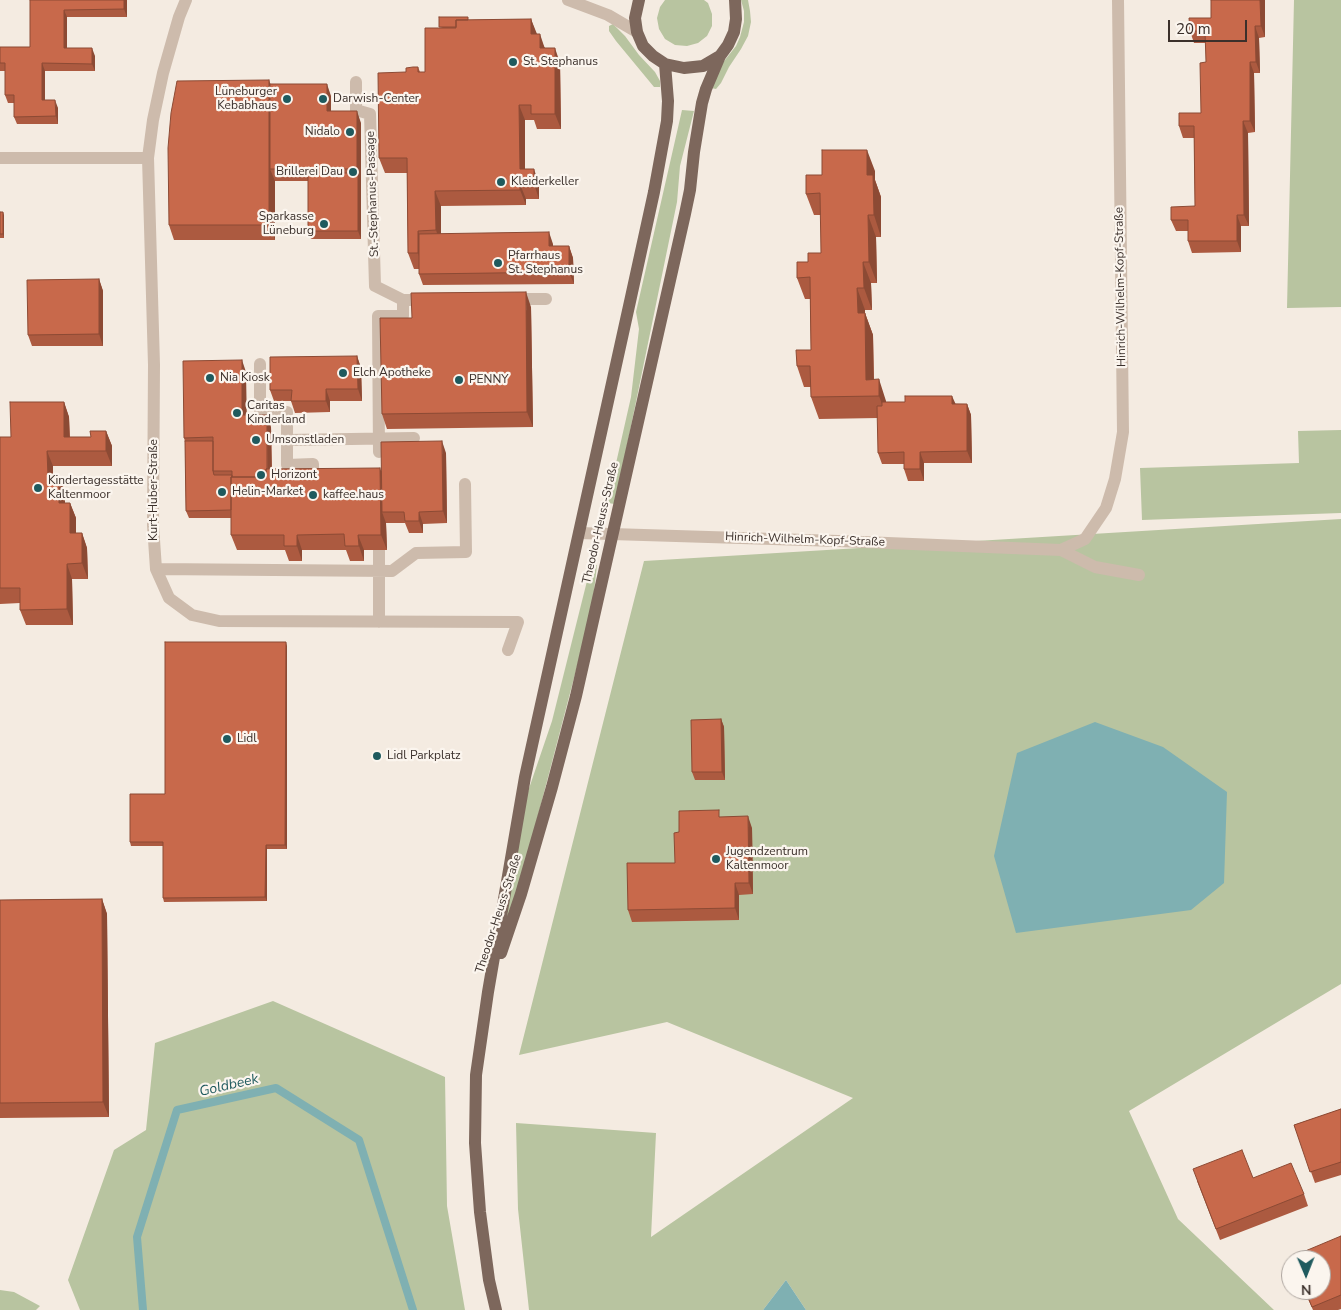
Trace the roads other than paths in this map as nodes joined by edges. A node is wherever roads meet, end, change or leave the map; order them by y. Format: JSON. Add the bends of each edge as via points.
{"nodes":[{"id":1,"x":186,"y":0,"type":"edge"},
{"id":2,"x":568,"y":0,"type":"edge"},
{"id":3,"x":639,"y":0,"type":"edge"},
{"id":4,"x":1118,"y":0,"type":"edge"},
{"id":5,"x":734,"y":2,"type":"edge"},
{"id":6,"x":637,"y":32,"type":"junction"},
{"id":7,"x":720,"y":56,"type":"junction"},
{"id":8,"x":665,"y":64,"type":"junction"},
{"id":9,"x":356,"y":82,"type":"dead end"},
{"id":10,"x":0,"y":158,"type":"edge"},
{"id":11,"x":148,"y":158,"type":"junction"},
{"id":12,"x":499,"y":299,"type":"edge"},
{"id":13,"x":546,"y":299,"type":"dead end"},
{"id":14,"x":403,"y":300,"type":"junction"},
{"id":15,"x":440,"y":300,"type":"edge"},
{"id":16,"x":260,"y":364,"type":"dead end"},
{"id":17,"x":414,"y":438,"type":"edge"},
{"id":18,"x":379,"y":439,"type":"junction"},
{"id":19,"x":287,"y":440,"type":"junction"},
{"id":20,"x":379,"y":452,"type":"edge"},
{"id":21,"x":313,"y":484,"type":"edge"},
{"id":22,"x":465,"y":484,"type":"dead end"},
{"id":23,"x":579,"y":533,"type":"junction"},
{"id":24,"x":613,"y":535,"type":"junction"},
{"id":25,"x":379,"y":550,"type":"edge"},
{"id":26,"x":1061,"y":550,"type":"junction"},
{"id":27,"x":156,"y":569,"type":"junction"},
{"id":28,"x":379,"y":570,"type":"junction"},
{"id":29,"x":1139,"y":575,"type":"dead end"},
{"id":30,"x":379,"y":622,"type":"junction"},
{"id":31,"x":508,"y":650,"type":"dead end"},
{"id":32,"x":488,"y":992,"type":"junction"},
{"id":33,"x":496,"y":1310,"type":"edge"}],
"edges":[{"from":1,"to":11,"type":"street","name":"Kurt-Huber-Straße","via":[[163,73]]},
{"from":2,"to":6,"type":"street","via":[[608,15]]},
{"from":3,"to":6,"type":"main road","via":[[635,18]]},
{"from":4,"to":26,"type":"street","name":"Hinrich-Wilhelm-Kopf-Straße","via":[[1123,432],[1106,508],[1085,538]]},
{"from":5,"to":7,"type":"main road","name":"Theodor-Heuss-Straße","via":[[734,32]]},
{"from":6,"to":8,"type":"main road","via":[[643,46]]},
{"from":7,"to":8,"type":"main road","via":[[703,66],[684,68]]},
{"from":7,"to":24,"type":"main road","name":"Theodor-Heuss-Straße","via":[[702,102],[690,190]]},
{"from":8,"to":23,"type":"main road","name":"Theodor-Heuss-Straße","via":[[666,130]]},
{"from":9,"to":14,"type":"street","name":"St.-Stephanus-Passage","via":[[356,110],[370,114],[375,286]]},
{"from":10,"to":11,"type":"street"},
{"from":11,"to":27,"type":"street","name":"Kurt-Huber-Straße"},
{"from":12,"to":13,"type":"street"},
{"from":14,"to":15,"type":"street","name":"St.-Stephanus-Passage"},
{"from":14,"to":18,"type":"street","via":[[403,316],[378,316]]},
{"from":16,"to":19,"type":"street","via":[[260,412],[287,412]]},
{"from":17,"to":18,"type":"street"},
{"from":18,"to":19,"type":"street"},
{"from":18,"to":20,"type":"street"},
{"from":19,"to":21,"type":"street","via":[[288,464],[313,464]]},
{"from":22,"to":28,"type":"street","via":[[466,552],[416,553],[392,571]]},
{"from":23,"to":24,"type":"street","name":"Hinrich-Wilhelm-Kopf-Straße"},
{"from":23,"to":32,"type":"main road","name":"Theodor-Heuss-Straße","via":[[525,777]]},
{"from":24,"to":26,"type":"street","name":"Hinrich-Wilhelm-Kopf-Straße"},
{"from":24,"to":32,"type":"main road","name":"Theodor-Heuss-Straße","via":[[552,787]]},
{"from":25,"to":28,"type":"street"},
{"from":26,"to":29,"type":"street","name":"Hinrich-Wilhelm-Kopf-Straße","via":[[1095,567]]},
{"from":27,"to":28,"type":"street"},
{"from":27,"to":30,"type":"street","name":"Kurt-Huber-Straße","via":[[169,598],[192,615],[219,621]]},
{"from":28,"to":30,"type":"street"},
{"from":30,"to":31,"type":"street","name":"Kurt-Huber-Straße","via":[[518,622]]},
{"from":32,"to":33,"type":"main road","name":"Theodor-Heuss-Straße","via":[[476,1074],[474,1143],[480,1212]]}]}
